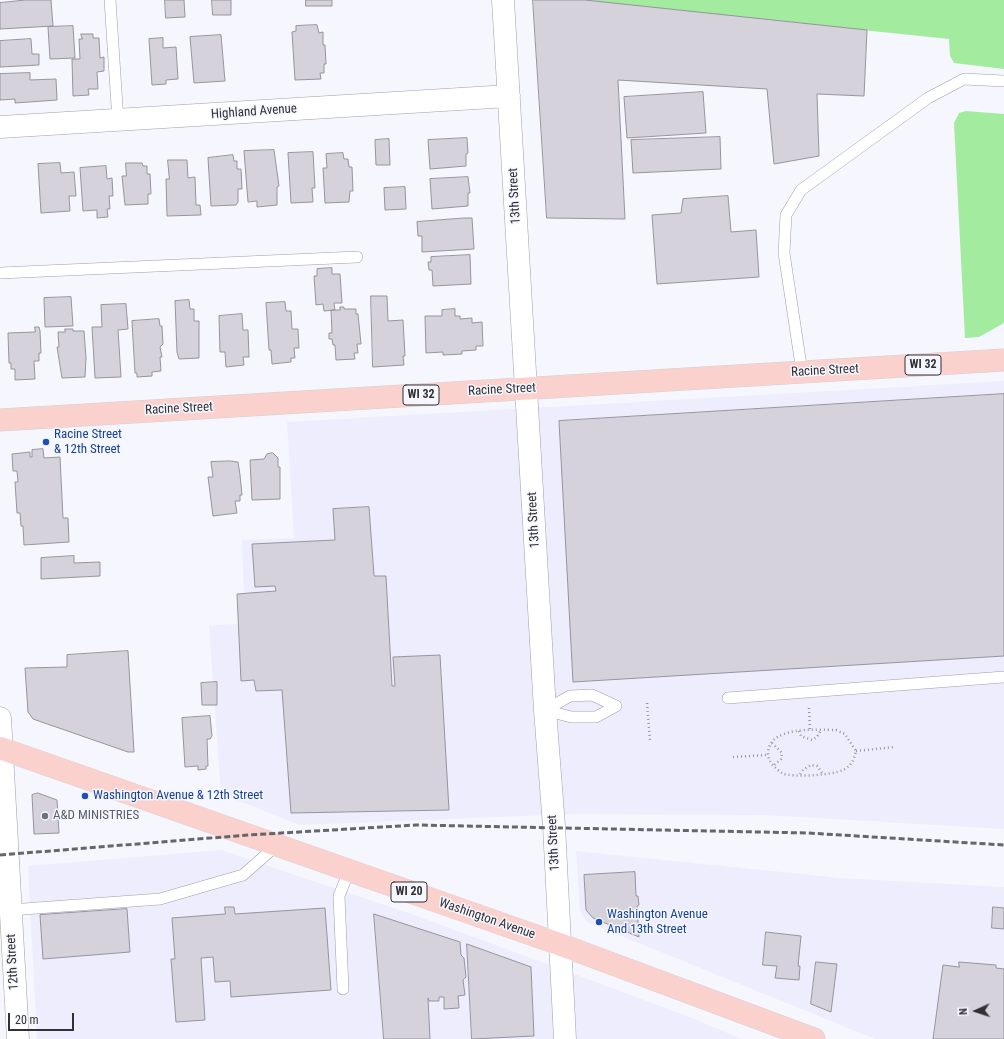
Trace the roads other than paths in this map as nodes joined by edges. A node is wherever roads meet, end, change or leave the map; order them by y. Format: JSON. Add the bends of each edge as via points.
{"nodes":[{"id":1,"x":110,"y":0,"type":"edge"},
{"id":2,"x":503,"y":0,"type":"edge"},
{"id":3,"x":1004,"y":81,"type":"edge"},
{"id":4,"x":509,"y":96,"type":"junction"},
{"id":5,"x":118,"y":121,"type":"junction"},
{"id":6,"x":0,"y":127,"type":"edge"},
{"id":7,"x":358,"y":257,"type":"dead end"},
{"id":8,"x":0,"y":273,"type":"edge"},
{"id":9,"x":1004,"y":360,"type":"edge"},
{"id":10,"x":802,"y":372,"type":"junction"},
{"id":11,"x":526,"y":389,"type":"junction"},
{"id":12,"x":0,"y":420,"type":"edge"},
{"id":13,"x":1004,"y":677,"type":"edge"},
{"id":14,"x":728,"y":698,"type":"dead end"},
{"id":15,"x":545,"y":710,"type":"junction"},
{"id":16,"x":0,"y":718,"type":"edge"},
{"id":17,"x":1,"y":748,"type":"edge"},
{"id":18,"x":277,"y":845,"type":"junction"},
{"id":19,"x":349,"y":871,"type":"junction"},
{"id":20,"x":10,"y":910,"type":"junction"},
{"id":21,"x":559,"y":944,"type":"junction"},
{"id":22,"x":343,"y":988,"type":"dead end"},
{"id":23,"x":18,"y":1039,"type":"edge"},
{"id":24,"x":564,"y":1039,"type":"edge"},
{"id":25,"x":814,"y":1039,"type":"edge"}],
"edges":[{"from":1,"to":5,"type":"lane"},
{"from":2,"to":4,"type":"street","name":"13th Street"},
{"from":3,"to":10,"type":"lane","via":[[964,79],[928,98],[801,190],[786,215],[784,253]]},
{"from":4,"to":5,"type":"street","name":"Highland Avenue"},
{"from":4,"to":11,"type":"street","name":"13th Street"},
{"from":5,"to":6,"type":"street","name":"Highland Avenue"},
{"from":7,"to":8,"type":"lane"},
{"from":9,"to":10,"type":"main road","name":"Racine Street","number":"WI 32"},
{"from":10,"to":11,"type":"main road","name":"Racine Street","number":"WI 32"},
{"from":11,"to":12,"type":"main road","name":"Racine Street","number":"WI 32"},
{"from":11,"to":15,"type":"street","name":"13th Street"},
{"from":13,"to":14,"type":"lane"},
{"from":15,"to":15,"type":"lane","via":[[572,717],[596,717],[616,706],[592,695],[570,696]]},
{"from":15,"to":21,"type":"street","name":"13th Street","via":[[554,826]]},
{"from":16,"to":17,"type":"street","name":"12th Street"},
{"from":17,"to":18,"type":"main road","name":"Washington Avenue","number":"WI 20"},
{"from":17,"to":20,"type":"street","name":"12th Street"},
{"from":18,"to":19,"type":"main road","name":"Washington Avenue","number":"WI 20"},
{"from":18,"to":20,"type":"lane","via":[[243,875],[160,899]]},
{"from":19,"to":21,"type":"main road","name":"Washington Avenue","number":"WI 20"},
{"from":19,"to":22,"type":"lane","via":[[338,896]]},
{"from":20,"to":23,"type":"street","name":"12th Street"},
{"from":21,"to":24,"type":"street","name":"13th Street"},
{"from":21,"to":25,"type":"main road","name":"Washington Avenue","number":"WI 20"}]}
